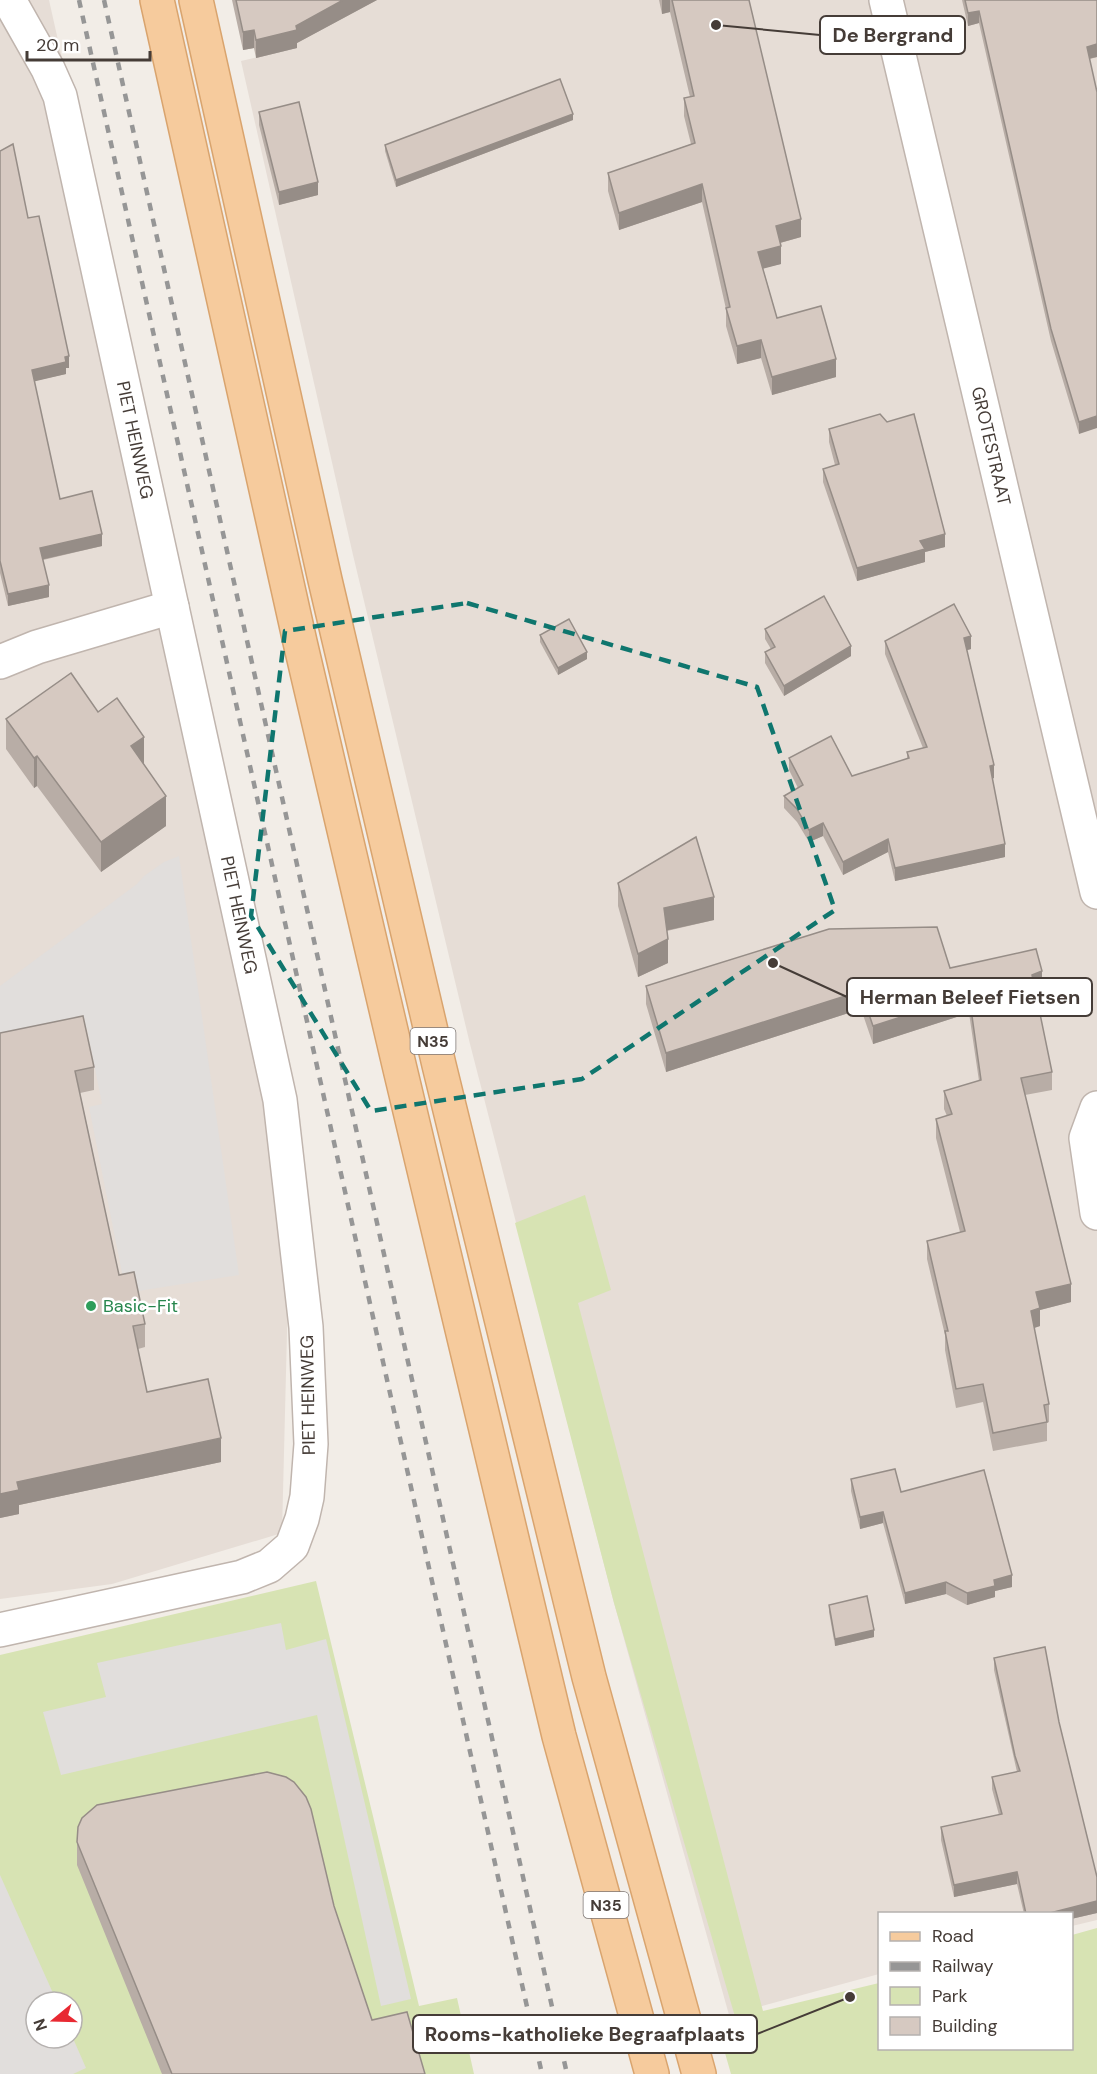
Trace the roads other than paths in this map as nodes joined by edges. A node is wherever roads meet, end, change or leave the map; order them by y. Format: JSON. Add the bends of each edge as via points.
{"nodes":[{"id":1,"x":9,"y":0,"type":"edge"},
{"id":2,"x":157,"y":0,"type":"edge"},
{"id":3,"x":196,"y":0,"type":"edge"},
{"id":4,"x":886,"y":0,"type":"edge"},
{"id":5,"x":172,"y":607,"type":"junction"},
{"id":6,"x":0,"y":662,"type":"edge"},
{"id":7,"x":1097,"y":892,"type":"edge"},
{"id":8,"x":1097,"y":1108,"type":"edge"},
{"id":9,"x":1097,"y":1213,"type":"edge"},
{"id":10,"x":0,"y":1630,"type":"edge"},
{"id":11,"x":652,"y":2074,"type":"edge"},
{"id":12,"x":699,"y":2074,"type":"edge"}],
"edges":[{"from":1,"to":5,"type":"street","name":"PIET HEINWEG","via":[[60,96]]},
{"from":2,"to":11,"type":"main road","number":"N35","via":[[300,642],[452,1288],[560,1736]]},
{"from":3,"to":12,"type":"main road","number":"N35","via":[[325,580],[447,1100],[589,1677]]},
{"from":4,"to":7,"type":"street","name":"GROTESTRAAT"},
{"from":5,"to":6,"type":"street","via":[[37,647]]},
{"from":5,"to":10,"type":"street","name":"PIET HEINWEG","via":[[279,1100],[306,1327],[311,1444],[307,1497],[292,1546],[269,1566],[242,1576]]},
{"from":8,"to":9,"type":"street","via":[[1086,1138]]}]}
